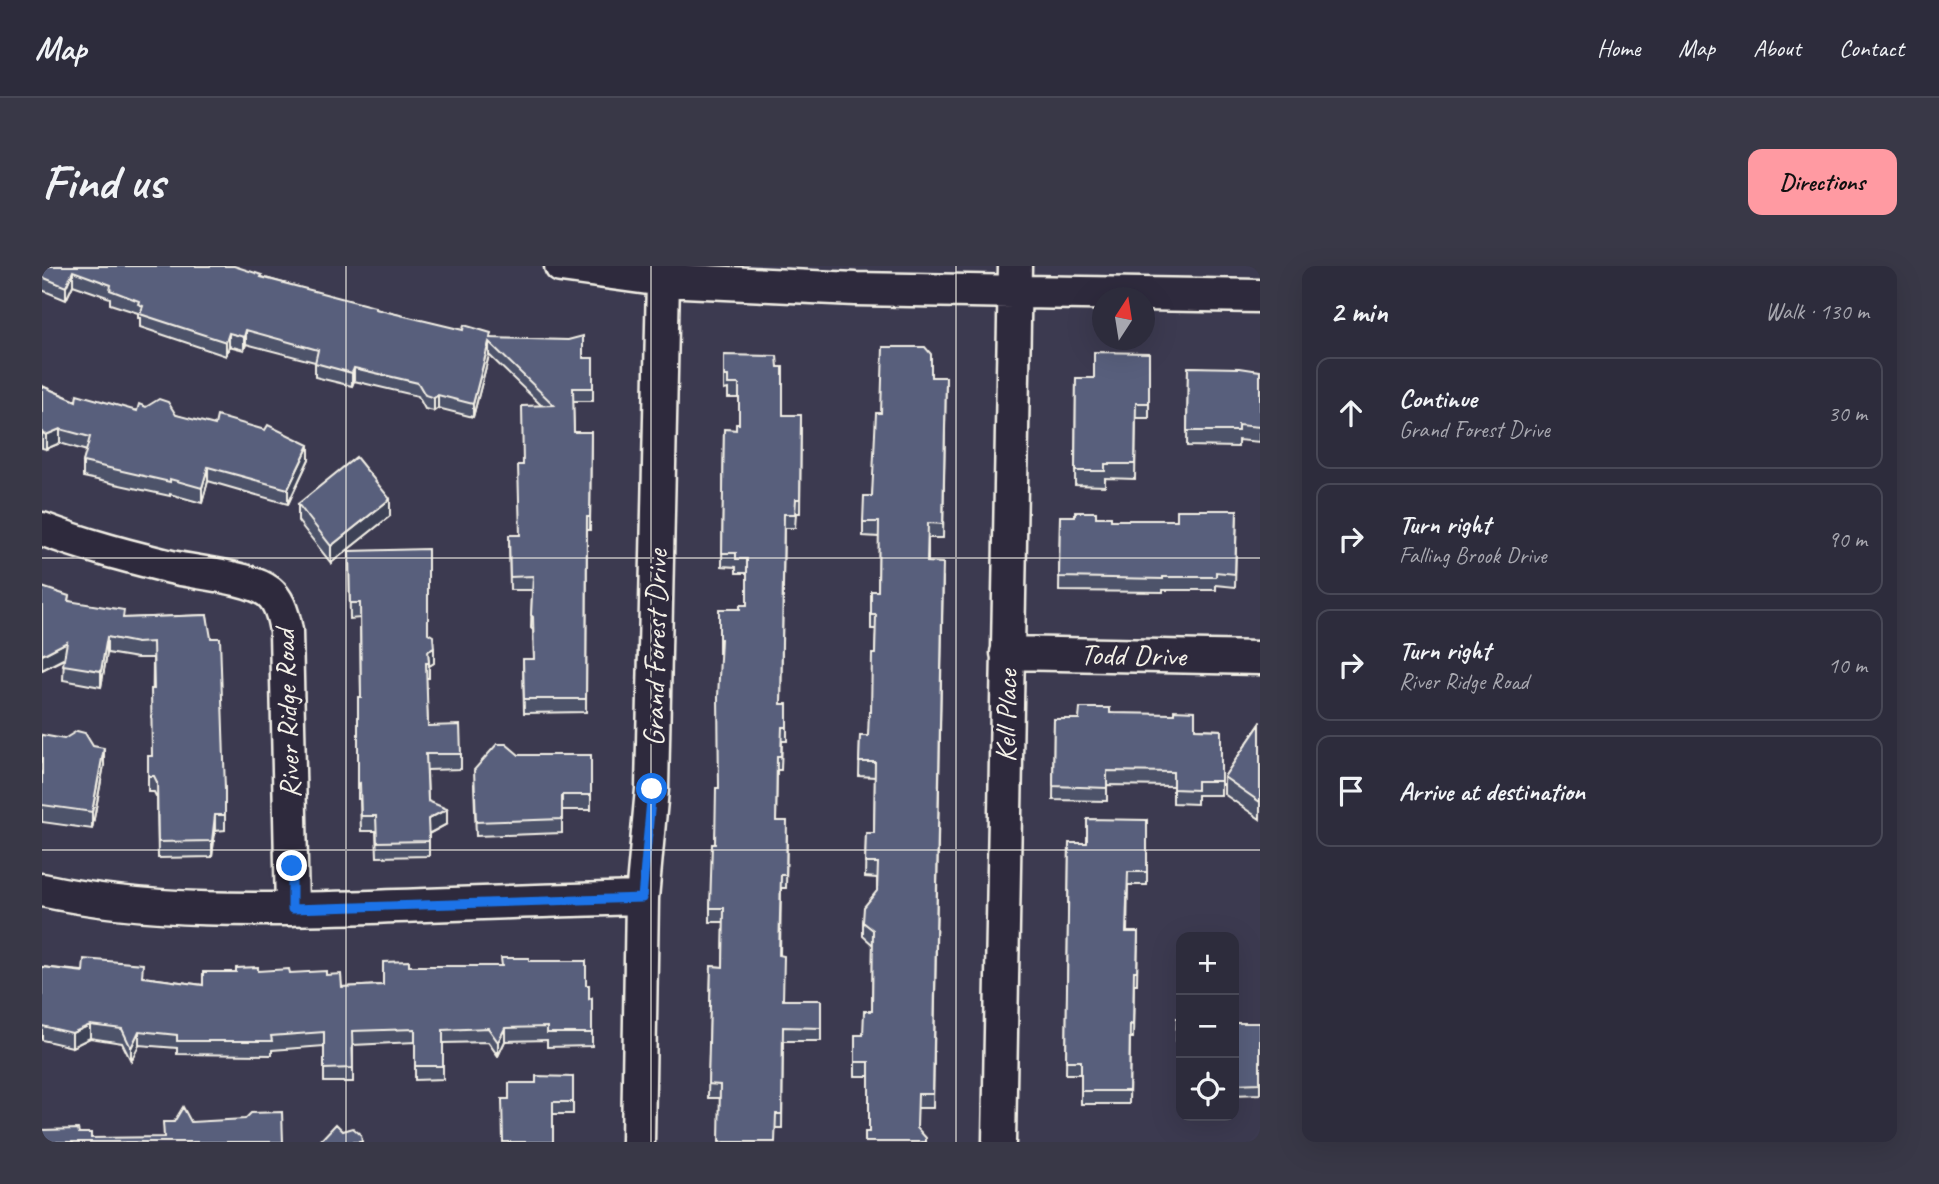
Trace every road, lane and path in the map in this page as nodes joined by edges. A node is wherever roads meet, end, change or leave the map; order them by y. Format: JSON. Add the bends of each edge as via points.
{"nodes":[{"id":1,"x":561,"y":266,"type":"edge"},
{"id":2,"x":1015,"y":279,"type":"edge"},
{"id":3,"x":663,"y":280,"type":"junction"},
{"id":4,"x":1260,"y":296,"type":"edge"},
{"id":5,"x":42,"y":529,"type":"edge"},
{"id":6,"x":1007,"y":653,"type":"junction"},
{"id":7,"x":1260,"y":658,"type":"edge"},
{"id":8,"x":42,"y":890,"type":"edge"},
{"id":9,"x":642,"y":898,"type":"junction"},
{"id":10,"x":292,"y":909,"type":"junction"},
{"id":11,"x":638,"y":1142,"type":"edge"},
{"id":12,"x":999,"y":1142,"type":"edge"}],
"edges":[{"from":1,"to":3,"type":"street"},
{"from":2,"to":3,"type":"street","via":[[854,289]]},
{"from":2,"to":4,"type":"street"},
{"from":2,"to":6,"type":"street","name":"Kell Place"},
{"from":3,"to":9,"type":"street","name":"Grand Forest Drive","via":[[652,789]]},
{"from":5,"to":10,"type":"street","name":"River Ridge Road","via":[[145,560],[249,583],[273,595],[286,631]]},
{"from":6,"to":7,"type":"street","name":"Todd Drive"},
{"from":6,"to":12,"type":"street","name":"Kell Place"},
{"from":8,"to":10,"type":"street","via":[[196,908]]},
{"from":9,"to":10,"type":"street"},
{"from":9,"to":11,"type":"street","name":"Grand Forest Drive"}]}
